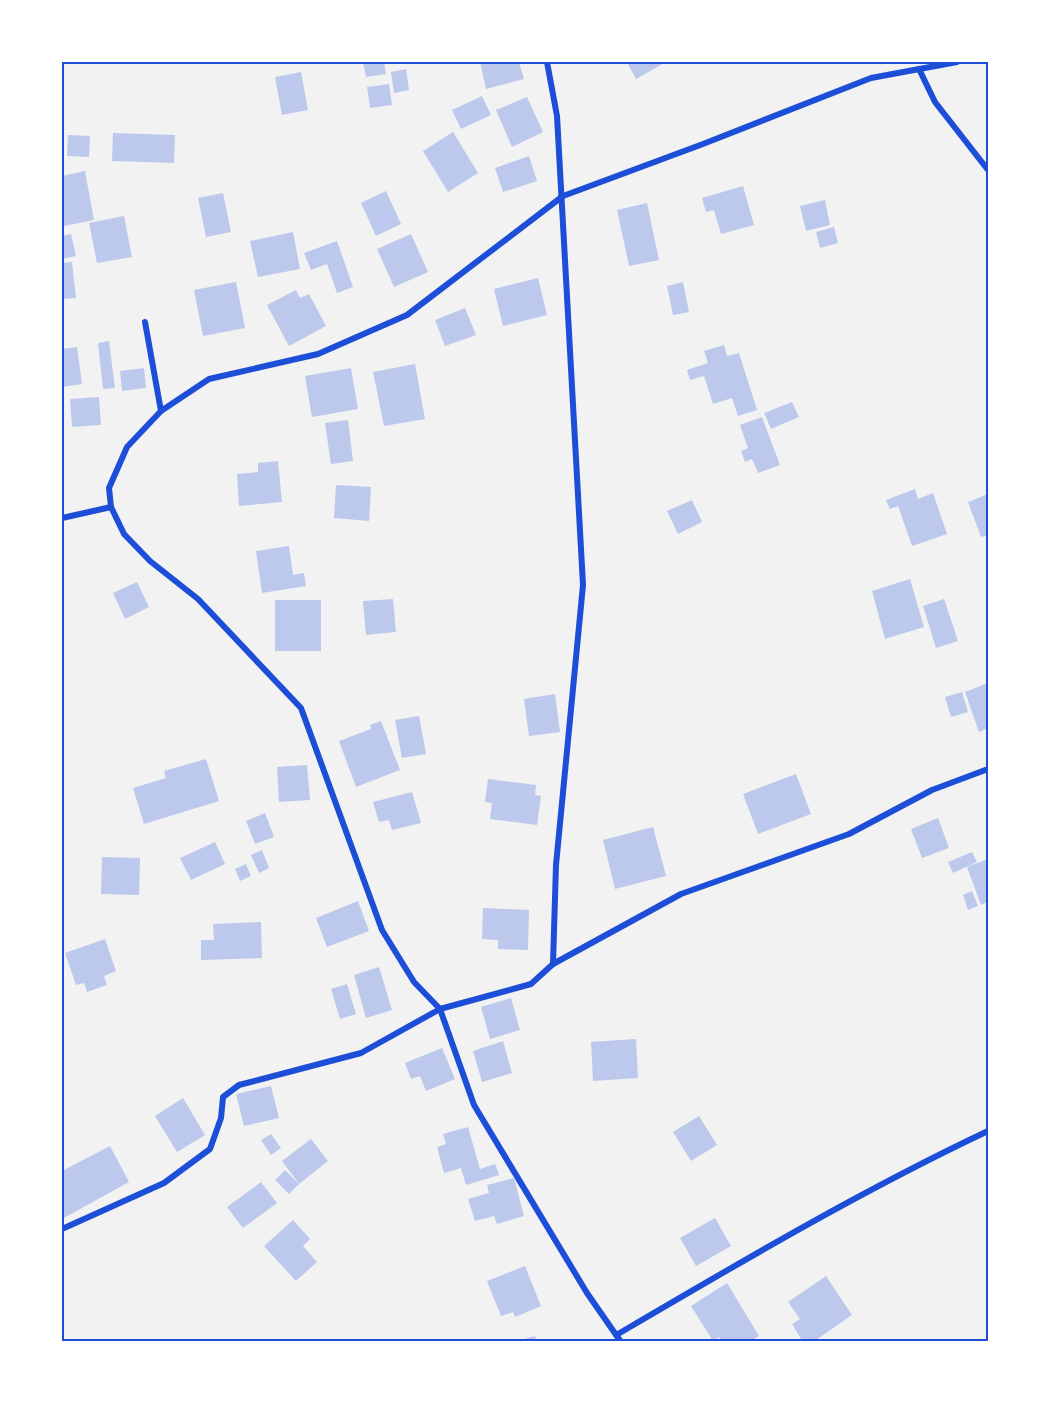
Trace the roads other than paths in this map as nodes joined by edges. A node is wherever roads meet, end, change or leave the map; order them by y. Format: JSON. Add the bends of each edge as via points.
{"nodes":[{"id":1,"x":547,"y":62,"type":"edge"},
{"id":2,"x":957,"y":62,"type":"edge"},
{"id":3,"x":919,"y":69,"type":"junction"},
{"id":4,"x":988,"y":170,"type":"edge"},
{"id":5,"x":563,"y":196,"type":"junction"},
{"id":6,"x":145,"y":322,"type":"dead end"},
{"id":7,"x":161,"y":411,"type":"junction"},
{"id":8,"x":111,"y":507,"type":"junction"},
{"id":9,"x":62,"y":518,"type":"edge"},
{"id":10,"x":988,"y":769,"type":"edge"},
{"id":11,"x":553,"y":964,"type":"junction"},
{"id":12,"x":440,"y":1009,"type":"junction"},
{"id":13,"x":988,"y":1131,"type":"edge"},
{"id":14,"x":62,"y":1229,"type":"edge"},
{"id":15,"x":618,"y":1334,"type":"junction"},
{"id":16,"x":621,"y":1341,"type":"edge"}],
"edges":[{"from":1,"to":5,"type":"street","via":[[557,116]]},
{"from":2,"to":3,"type":"street"},
{"from":3,"to":4,"type":"street","via":[[935,102]]},
{"from":3,"to":5,"type":"street","via":[[871,78]]},
{"from":5,"to":7,"type":"street","via":[[407,315],[318,354],[209,378]]},
{"from":5,"to":11,"type":"street","via":[[584,585],[556,865]]},
{"from":6,"to":7,"type":"street"},
{"from":7,"to":8,"type":"street","via":[[128,447],[110,489]]},
{"from":8,"to":9,"type":"street"},
{"from":8,"to":12,"type":"street","via":[[124,534],[150,561],[198,599],[301,708],[382,930],[414,982]]},
{"from":10,"to":11,"type":"street","via":[[932,790],[849,834],[681,894]]},
{"from":11,"to":12,"type":"street","via":[[531,984]]},
{"from":12,"to":14,"type":"street","via":[[361,1053],[239,1085],[223,1097],[221,1118],[210,1149],[164,1183]]},
{"from":12,"to":15,"type":"street","via":[[474,1105],[587,1293]]},
{"from":13,"to":15,"type":"street","via":[[818,1220]]},
{"from":15,"to":16,"type":"street"}]}
